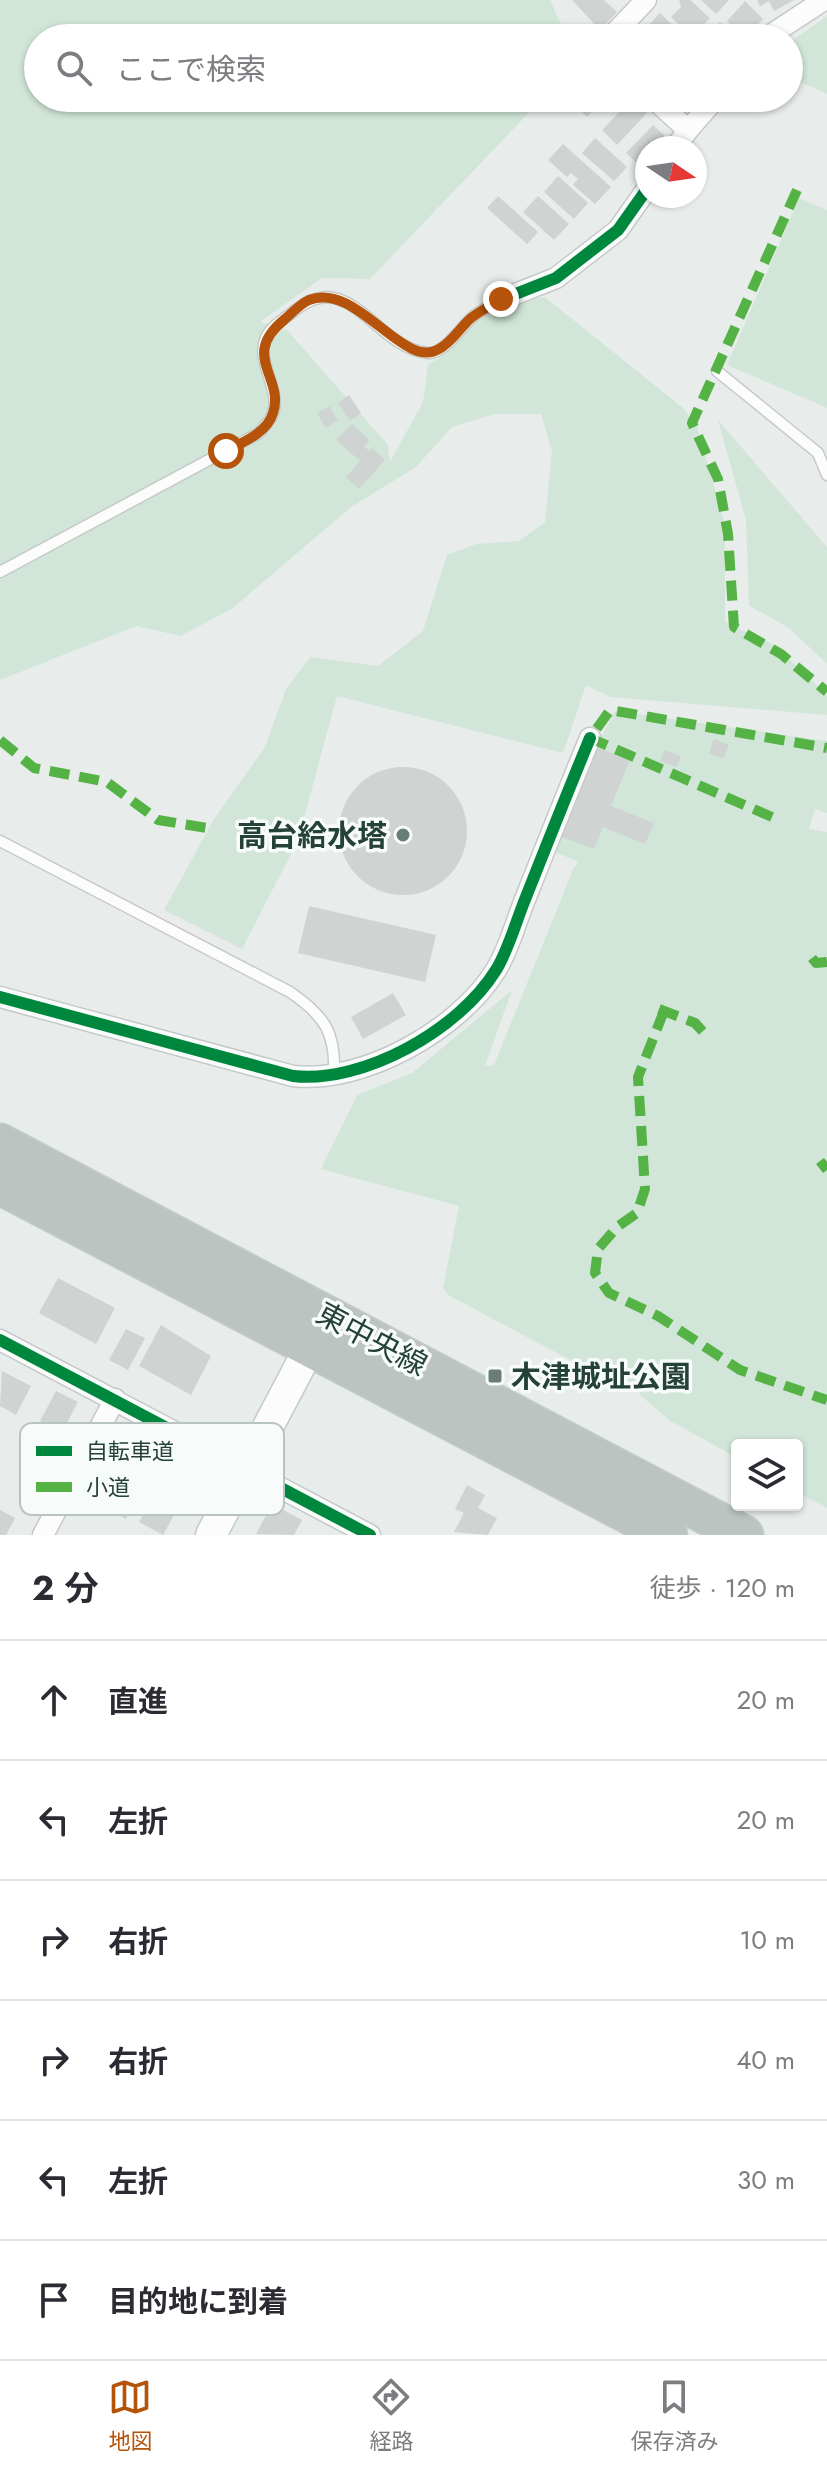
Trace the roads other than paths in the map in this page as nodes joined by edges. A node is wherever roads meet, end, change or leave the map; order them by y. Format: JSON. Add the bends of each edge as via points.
{"nodes":[{"id":1,"x":646,"y":0,"type":"edge"},
{"id":2,"x":824,"y":0,"type":"edge"},
{"id":3,"x":623,"y":24,"type":"edge"},
{"id":4,"x":787,"y":24,"type":"edge"},
{"id":5,"x":668,"y":112,"type":"edge"},
{"id":6,"x":704,"y":112,"type":"edge"},
{"id":7,"x":688,"y":130,"type":"junction"},
{"id":8,"x":684,"y":136,"type":"edge"},
{"id":9,"x":635,"y":206,"type":"edge"},
{"id":10,"x":513,"y":295,"type":"joint"},
{"id":11,"x":717,"y":371,"type":"dead end"},
{"id":12,"x":827,"y":475,"type":"edge"},
{"id":13,"x":0,"y":572,"type":"edge"},
{"id":14,"x":590,"y":738,"type":"dead end"},
{"id":15,"x":0,"y":841,"type":"edge"},
{"id":16,"x":0,"y":997,"type":"edge"},
{"id":17,"x":334,"y":1075,"type":"junction"},
{"id":18,"x":0,"y":1143,"type":"edge"},
{"id":19,"x":0,"y":1185,"type":"edge"},
{"id":20,"x":318,"y":1331,"type":"junction"},
{"id":21,"x":0,"y":1340,"type":"edge"},
{"id":22,"x":115,"y":1399,"type":"junction"},
{"id":23,"x":102,"y":1423,"type":"edge"},
{"id":24,"x":161,"y":1423,"type":"edge"},
{"id":25,"x":270,"y":1423,"type":"edge"},
{"id":26,"x":284,"y":1489,"type":"edge"},
{"id":27,"x":54,"y":1515,"type":"edge"},
{"id":28,"x":221,"y":1515,"type":"edge"},
{"id":29,"x":43,"y":1535,"type":"edge"},
{"id":30,"x":211,"y":1535,"type":"edge"},
{"id":31,"x":370,"y":1535,"type":"edge"},
{"id":32,"x":668,"y":1535,"type":"edge"},
{"id":33,"x":744,"y":1535,"type":"edge"}],
"edges":[{"from":1,"to":3,"type":"street"},
{"from":2,"to":4,"type":"street"},
{"from":5,"to":7,"type":"street"},
{"from":6,"to":7,"type":"street"},
{"from":7,"to":8,"type":"street"},
{"from":9,"to":10,"type":"street","via":[[618,230],[556,278]]},
{"from":10,"to":13,"type":"lane","via":[[473,316],[439,350],[428,353],[389,336],[347,301],[327,296],[307,301],[268,332],[264,355],[276,398],[273,416],[259,433]]},
{"from":11,"to":12,"type":"lane","via":[[818,453]]},
{"from":14,"to":17,"type":"street","via":[[497,968],[482,990],[398,1054],[368,1069]]},
{"from":15,"to":17,"type":"lane","via":[[312,1007],[335,1047]]},
{"from":16,"to":17,"type":"street","via":[[293,1076]]},
{"from":18,"to":20,"type":"highway","name":"東中央線"},
{"from":19,"to":20,"type":"highway","name":"東中央線"},
{"from":20,"to":25,"type":"street"},
{"from":20,"to":32,"type":"highway","name":"東中央線"},
{"from":20,"to":33,"type":"highway","name":"東中央線"},
{"from":21,"to":22,"type":"street"},
{"from":22,"to":23,"type":"street"},
{"from":22,"to":24,"type":"street"},
{"from":26,"to":31,"type":"street"},
{"from":27,"to":29,"type":"street"},
{"from":28,"to":30,"type":"street"}]}
